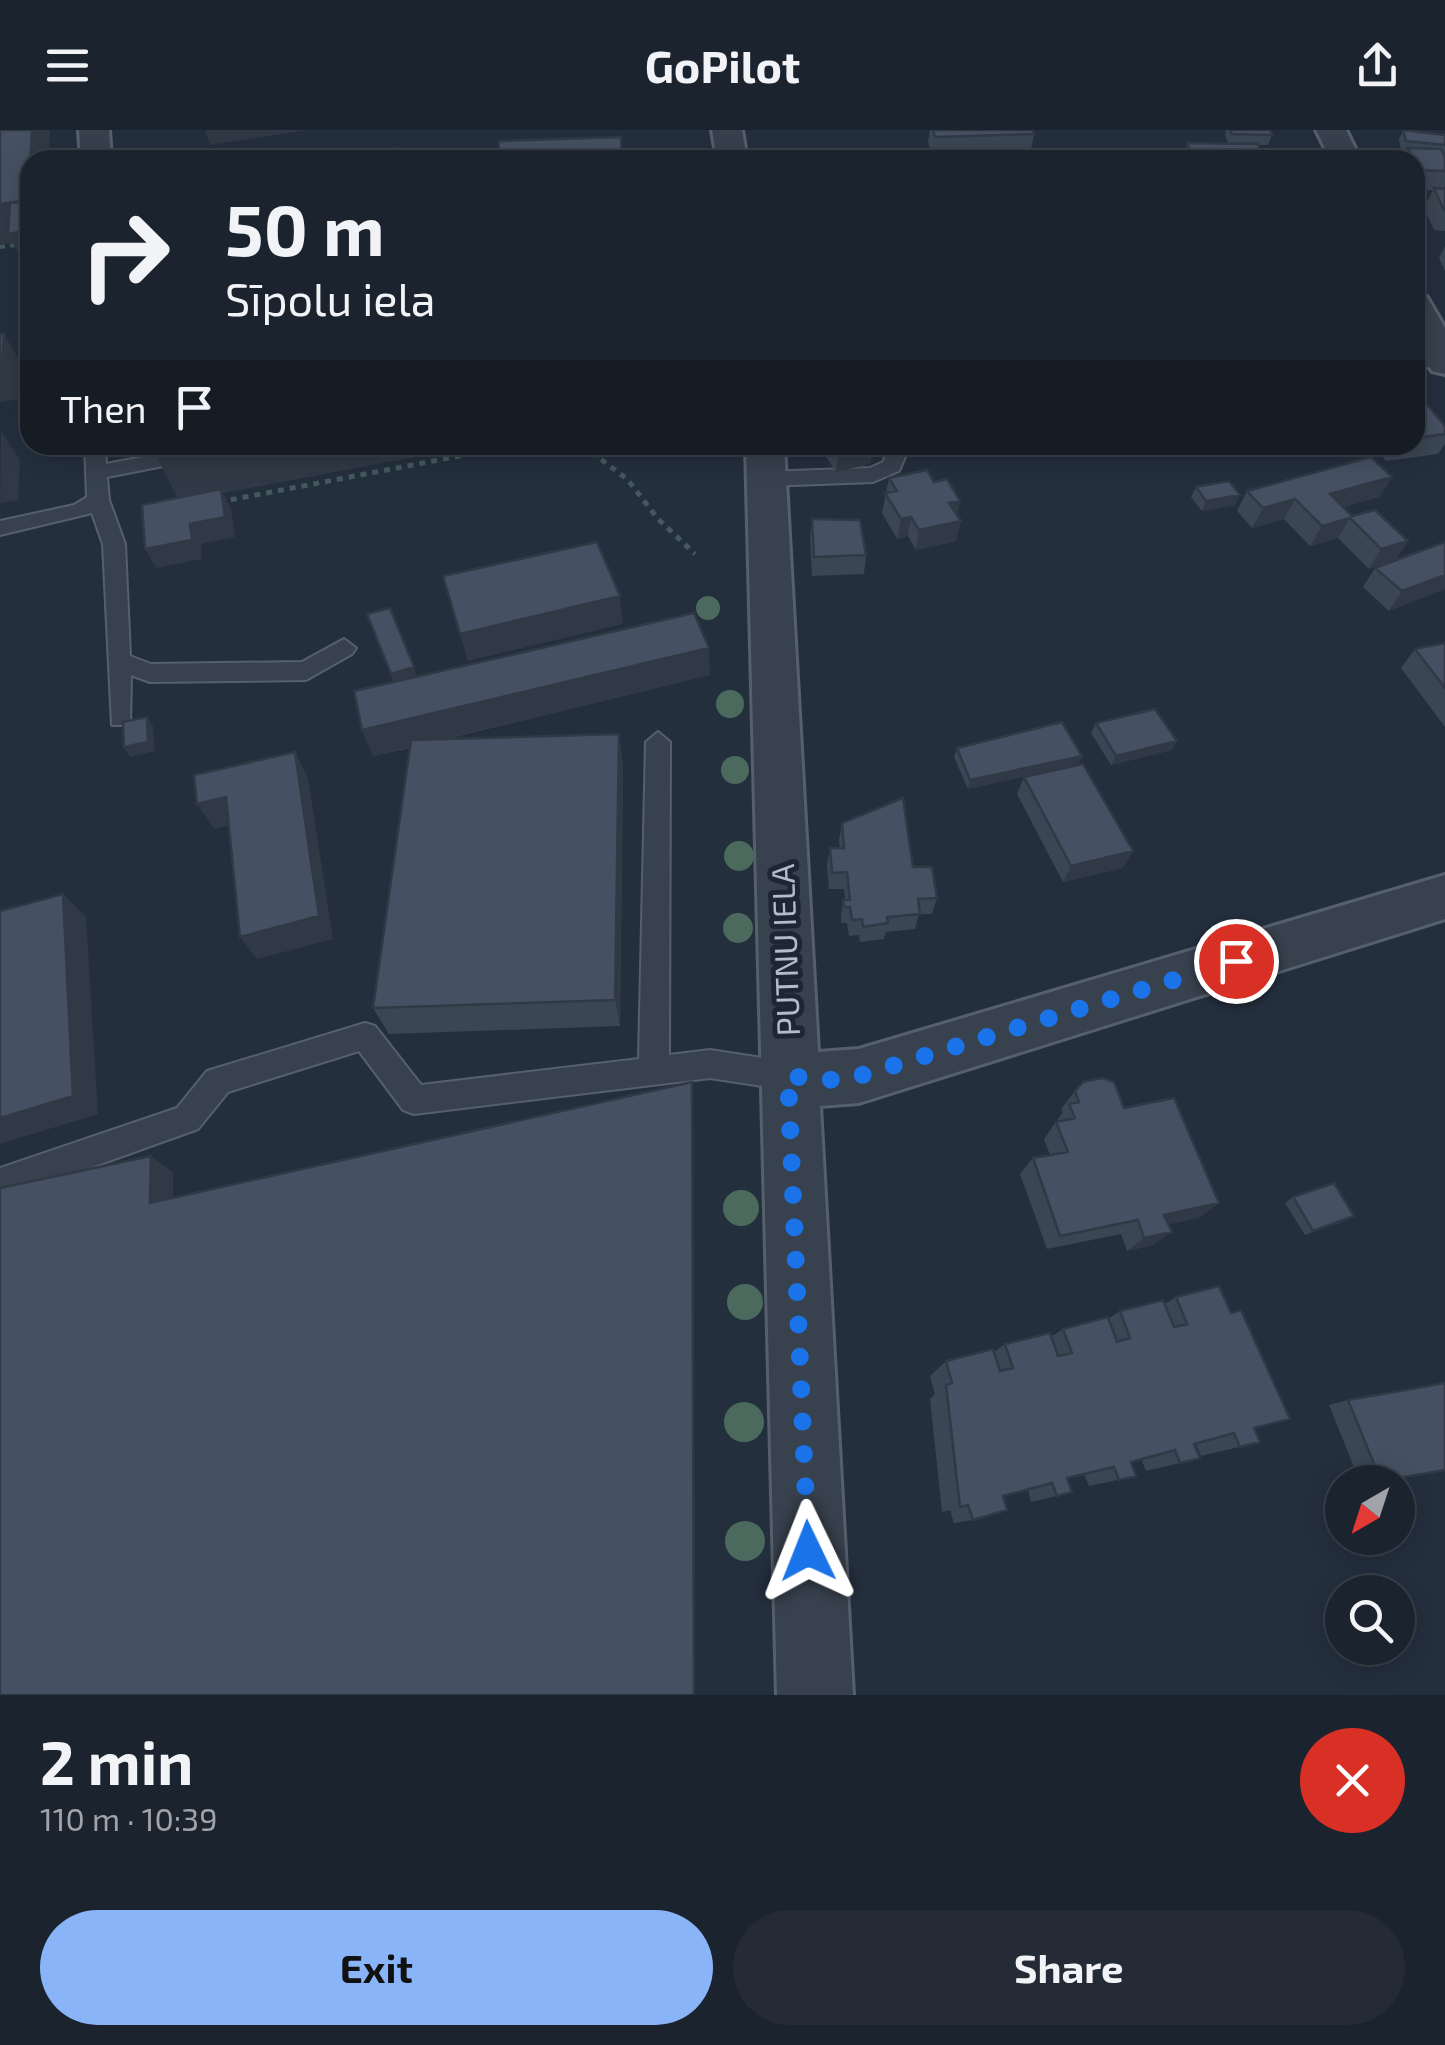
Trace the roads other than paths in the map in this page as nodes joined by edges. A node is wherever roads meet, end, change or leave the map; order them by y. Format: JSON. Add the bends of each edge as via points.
{"nodes":[{"id":1,"x":1425,"y":335,"type":"edge"},
{"id":2,"x":1434,"y":362,"type":"edge"},
{"id":3,"x":95,"y":455,"type":"edge"},
{"id":4,"x":188,"y":455,"type":"edge"},
{"id":5,"x":896,"y":455,"type":"edge"},
{"id":6,"x":766,"y":462,"type":"edge"},
{"id":7,"x":94,"y":473,"type":"junction"},
{"id":8,"x":98,"y":500,"type":"junction"},
{"id":9,"x":0,"y":528,"type":"edge"},
{"id":10,"x":344,"y":648,"type":"dead end"},
{"id":11,"x":118,"y":660,"type":"junction"},
{"id":12,"x":121,"y":718,"type":"edge"},
{"id":13,"x":658,"y":742,"type":"dead end"},
{"id":14,"x":1445,"y":897,"type":"edge"},
{"id":15,"x":654,"y":1072,"type":"junction"},
{"id":16,"x":788,"y":1076,"type":"junction"},
{"id":17,"x":0,"y":1184,"type":"edge"},
{"id":18,"x":815,"y":1695,"type":"edge"}],
"edges":[{"from":1,"to":2,"type":"street"},
{"from":3,"to":7,"type":"lane"},
{"from":4,"to":7,"type":"lane"},
{"from":5,"to":6,"type":"lane","via":[[892,466],[873,475]]},
{"from":6,"to":16,"type":"street","name":"PUTNU IELA"},
{"from":7,"to":8,"type":"lane"},
{"from":8,"to":9,"type":"lane","via":[[80,511]]},
{"from":8,"to":11,"type":"lane","via":[[114,544]]},
{"from":10,"to":11,"type":"lane","via":[[306,671],[150,673]]},
{"from":11,"to":12,"type":"lane"},
{"from":13,"to":15,"type":"lane"},
{"from":14,"to":16,"type":"street","via":[[859,1076]]},
{"from":15,"to":16,"type":"lane","via":[[710,1064]]},
{"from":15,"to":17,"type":"lane","via":[[414,1100],[365,1036],[218,1081],[187,1120]]},
{"from":16,"to":18,"type":"street","name":"PUTNU IELA"}]}
